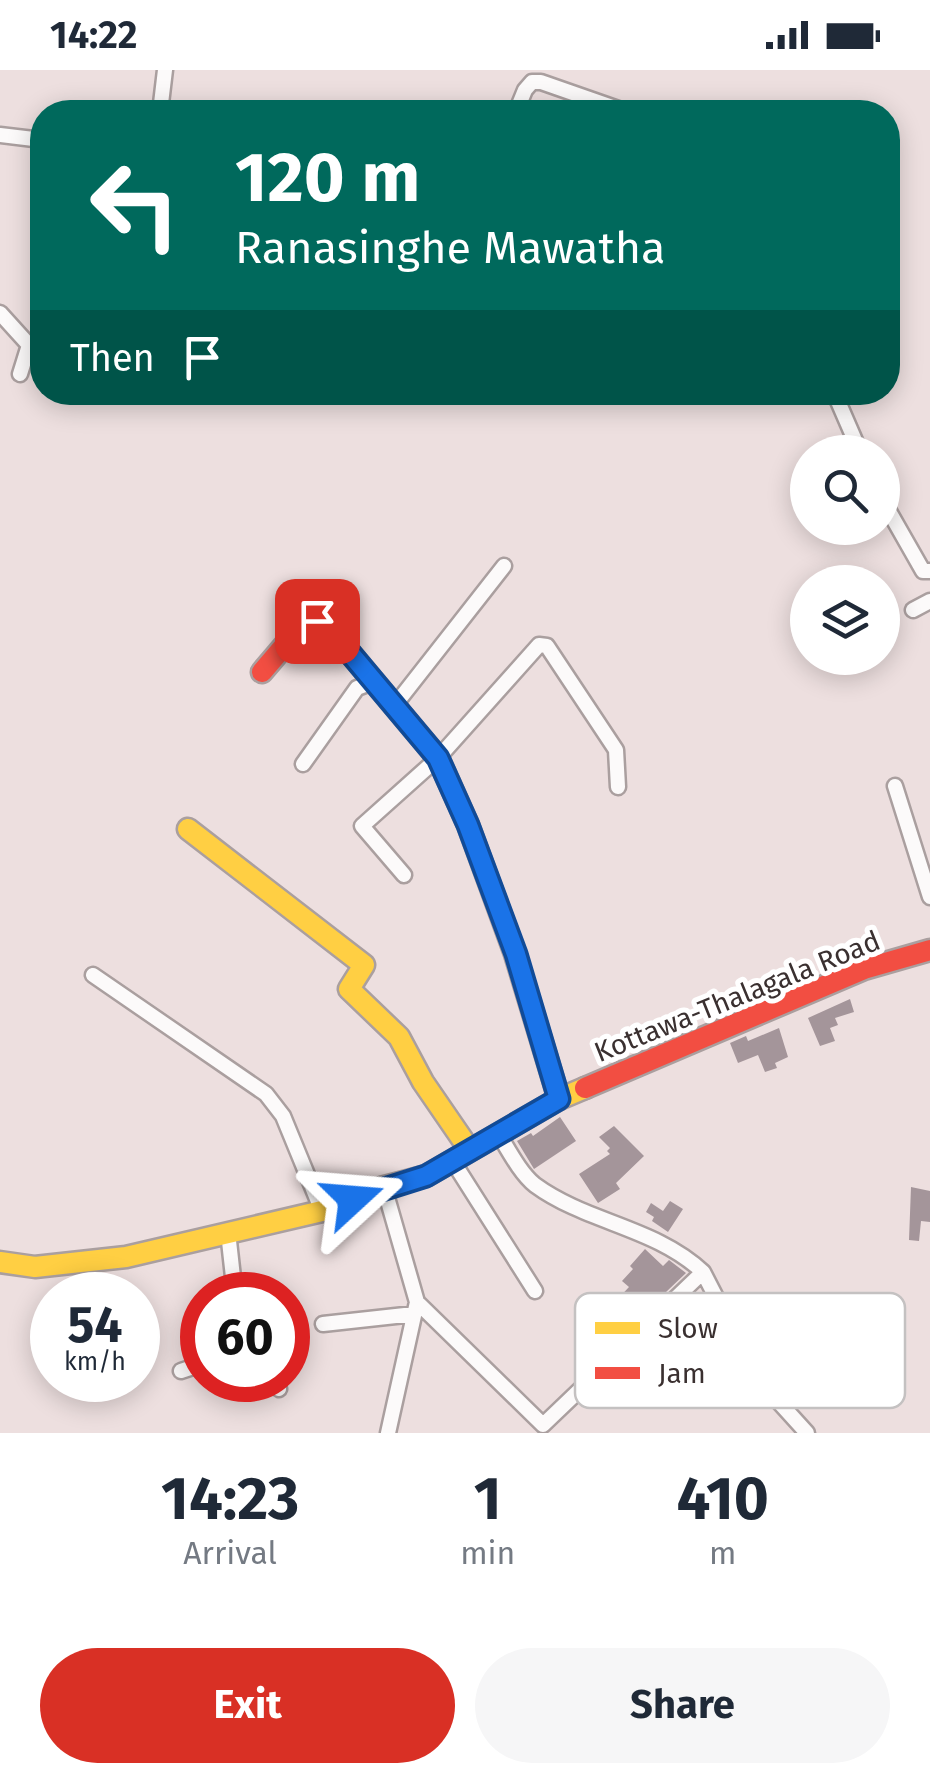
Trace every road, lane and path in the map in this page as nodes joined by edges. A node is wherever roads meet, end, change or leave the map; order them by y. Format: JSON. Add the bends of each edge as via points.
{"nodes":[{"id":1,"x":165,"y":70,"type":"edge"},
{"id":2,"x":161,"y":100,"type":"edge"},
{"id":3,"x":521,"y":100,"type":"edge"},
{"id":4,"x":593,"y":100,"type":"edge"},
{"id":5,"x":0,"y":134,"type":"edge"},
{"id":6,"x":30,"y":138,"type":"edge"},
{"id":7,"x":0,"y":313,"type":"edge"},
{"id":8,"x":20,"y":374,"type":"dead end"},
{"id":9,"x":840,"y":405,"type":"edge"},
{"id":10,"x":853,"y":435,"type":"edge"},
{"id":11,"x":900,"y":530,"type":"edge"},
{"id":12,"x":504,"y":566,"type":"dead end"},
{"id":13,"x":930,"y":571,"type":"edge"},
{"id":14,"x":930,"y":602,"type":"edge"},
{"id":15,"x":914,"y":610,"type":"dead end"},
{"id":16,"x":262,"y":672,"type":"dead end"},
{"id":17,"x":373,"y":682,"type":"junction"},
{"id":18,"x":394,"y":706,"type":"junction"},
{"id":19,"x":438,"y":758,"type":"junction"},
{"id":20,"x":303,"y":764,"type":"dead end"},
{"id":21,"x":618,"y":786,"type":"dead end"},
{"id":22,"x":188,"y":829,"type":"dead end"},
{"id":23,"x":404,"y":875,"type":"dead end"},
{"id":24,"x":930,"y":877,"type":"edge"},
{"id":25,"x":930,"y":897,"type":"edge"},
{"id":26,"x":930,"y":950,"type":"edge"},
{"id":27,"x":94,"y":975,"type":"dead end"},
{"id":28,"x":559,"y":1099,"type":"junction"},
{"id":29,"x":498,"y":1133,"type":"junction"},
{"id":30,"x":460,"y":1154,"type":"junction"},
{"id":31,"x":384,"y":1187,"type":"junction"},
{"id":32,"x":322,"y":1211,"type":"junction"},
{"id":33,"x":228,"y":1232,"type":"junction"},
{"id":34,"x":0,"y":1262,"type":"edge"},
{"id":35,"x":232,"y":1272,"type":"edge"},
{"id":36,"x":703,"y":1272,"type":"junction"},
{"id":37,"x":535,"y":1291,"type":"dead end"},
{"id":38,"x":681,"y":1293,"type":"edge"},
{"id":39,"x":714,"y":1293,"type":"edge"},
{"id":40,"x":416,"y":1308,"type":"junction"},
{"id":41,"x":323,"y":1324,"type":"dead end"},
{"id":42,"x":575,"y":1395,"type":"edge"},
{"id":43,"x":784,"y":1408,"type":"edge"},
{"id":44,"x":540,"y":1429,"type":"edge"},
{"id":45,"x":391,"y":1431,"type":"edge"},
{"id":46,"x":805,"y":1432,"type":"edge"}],
"edges":[{"from":1,"to":2,"type":"street"},
{"from":3,"to":4,"type":"street","via":[[532,82],[541,82]]},
{"from":5,"to":6,"type":"street"},
{"from":7,"to":8,"type":"street","via":[[29,344]]},
{"from":9,"to":10,"type":"street"},
{"from":11,"to":13,"type":"street","via":[[922,570]]},
{"from":12,"to":18,"type":"street"},
{"from":14,"to":15,"type":"street"},
{"from":16,"to":17,"type":"street","via":[[302,625],[317,621]]},
{"from":17,"to":18,"type":"street"},
{"from":17,"to":20,"type":"street","via":[[356,688]]},
{"from":18,"to":19,"type":"street"},
{"from":19,"to":21,"type":"street","via":[[528,654],[547,646],[616,750]]},
{"from":19,"to":23,"type":"street","via":[[362,826]]},
{"from":19,"to":28,"type":"street","via":[[516,954]]},
{"from":22,"to":30,"type":"street","via":[[364,965],[349,989],[399,1038]]},
{"from":24,"to":25,"type":"street","via":[[899,789]]},
{"from":26,"to":28,"type":"street","name":"Kottawa-Thalagala Road","via":[[864,968]]},
{"from":27,"to":32,"type":"street","via":[[266,1094],[283,1116]]},
{"from":28,"to":29,"type":"street","name":"Kottawa-Thalagala Road"},
{"from":29,"to":30,"type":"street","name":"Kottawa-Thalagala Road"},
{"from":29,"to":36,"type":"street","via":[[532,1183],[650,1235]]},
{"from":30,"to":31,"type":"street","name":"Kottawa-Thalagala Road","via":[[426,1176]]},
{"from":30,"to":37,"type":"street"},
{"from":31,"to":32,"type":"street","name":"Kottawa-Thalagala Road"},
{"from":31,"to":40,"type":"street"},
{"from":32,"to":33,"type":"street","name":"Kottawa-Thalagala Road"},
{"from":33,"to":34,"type":"street","name":"Kottawa-Thalagala Road","via":[[126,1257],[34,1266]]},
{"from":33,"to":35,"type":"street"},
{"from":36,"to":38,"type":"street"},
{"from":36,"to":39,"type":"street"},
{"from":40,"to":41,"type":"street"},
{"from":40,"to":44,"type":"street"},
{"from":40,"to":45,"type":"street"},
{"from":42,"to":44,"type":"street"},
{"from":43,"to":46,"type":"street"}]}
